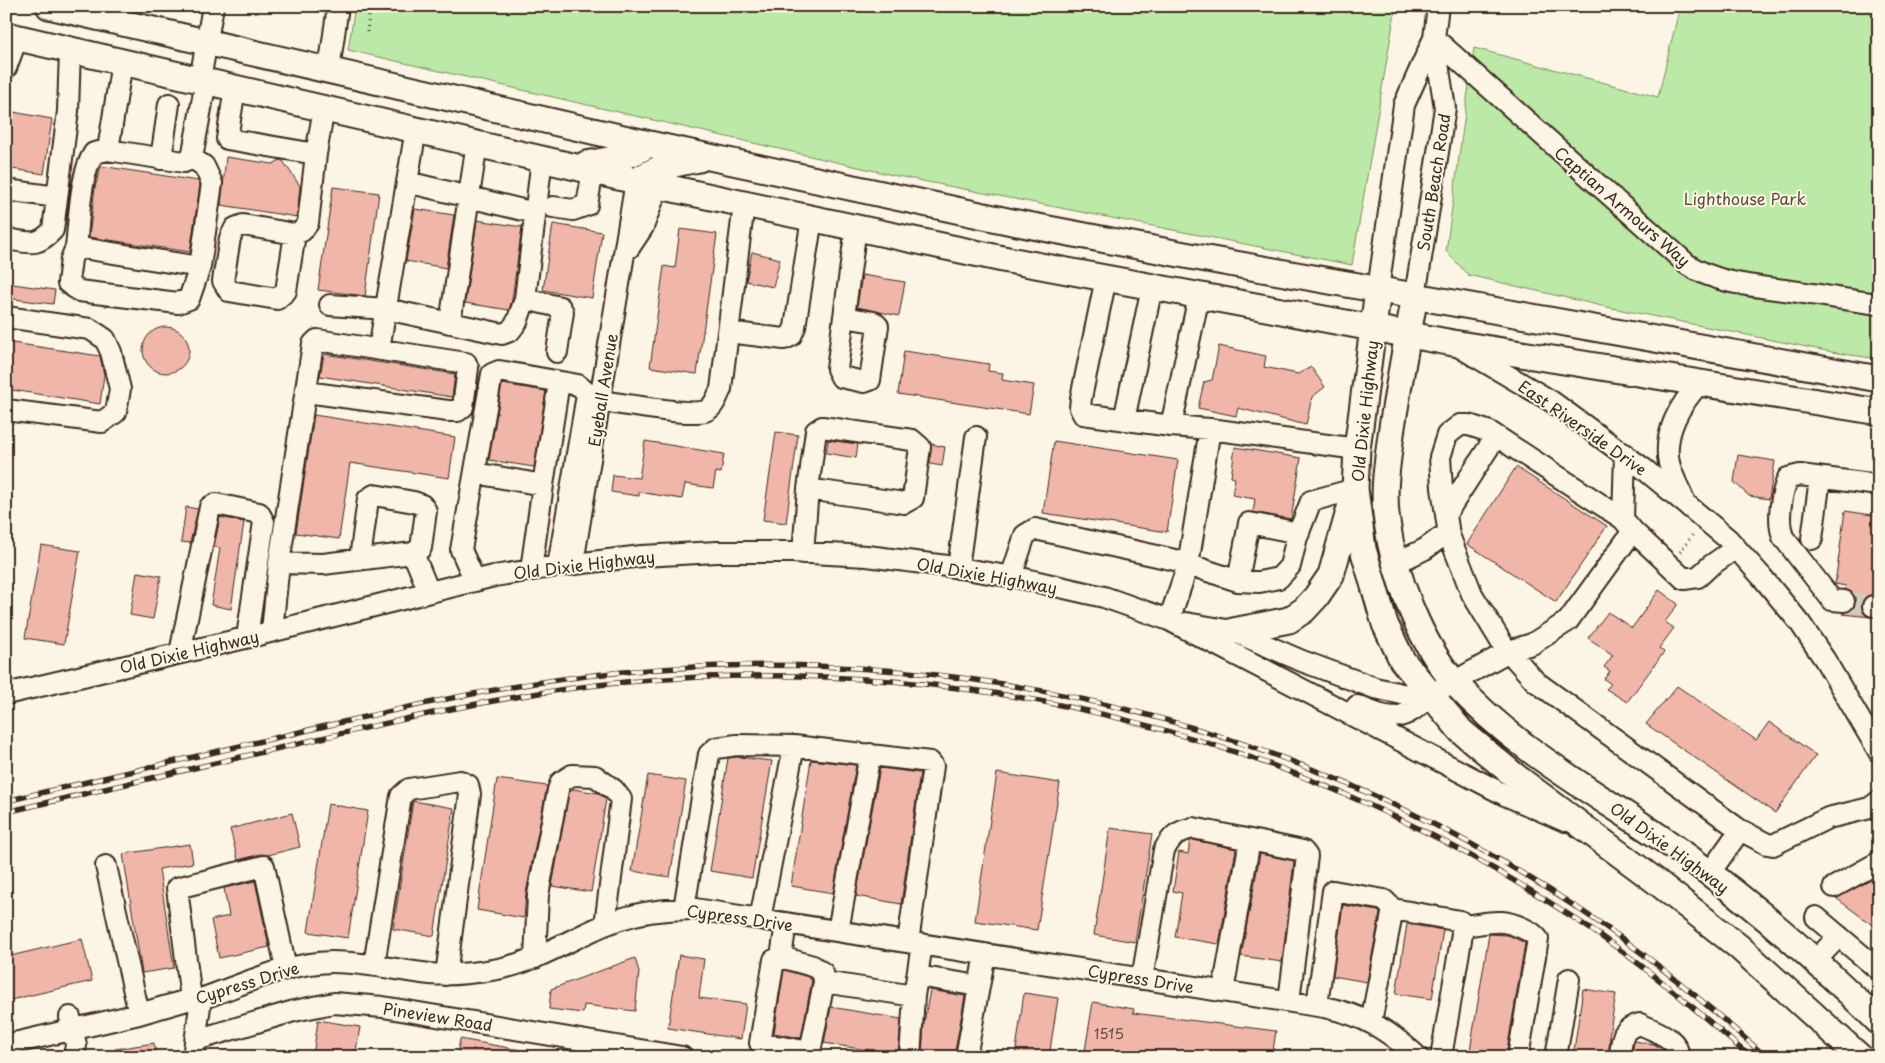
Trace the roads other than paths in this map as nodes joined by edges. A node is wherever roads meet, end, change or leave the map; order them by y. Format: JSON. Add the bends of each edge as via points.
{"nodes":[{"id":1,"x":49,"y":6,"type":"edge"},
{"id":2,"x":213,"y":6,"type":"edge"},
{"id":3,"x":338,"y":6,"type":"edge"},
{"id":4,"x":1438,"y":6,"type":"edge"},
{"id":5,"x":11,"y":36,"type":"edge"},
{"id":6,"x":1434,"y":38,"type":"junction"},
{"id":7,"x":206,"y":42,"type":"junction"},
{"id":8,"x":70,"y":50,"type":"junction"},
{"id":9,"x":122,"y":62,"type":"junction"},
{"id":10,"x":6,"y":68,"type":"edge"},
{"id":11,"x":329,"y":70,"type":"junction"},
{"id":12,"x":203,"y":80,"type":"junction"},
{"id":13,"x":235,"y":88,"type":"junction"},
{"id":14,"x":169,"y":104,"type":"dead end"},
{"id":15,"x":324,"y":108,"type":"junction"},
{"id":16,"x":416,"y":130,"type":"junction"},
{"id":17,"x":476,"y":144,"type":"junction"},
{"id":18,"x":649,"y":144,"type":"junction"},
{"id":19,"x":108,"y":150,"type":"junction"},
{"id":20,"x":316,"y":154,"type":"junction"},
{"id":21,"x":709,"y":157,"type":"junction"},
{"id":22,"x":161,"y":158,"type":"junction"},
{"id":23,"x":192,"y":158,"type":"junction"},
{"id":24,"x":542,"y":158,"type":"junction"},
{"id":25,"x":583,"y":168,"type":"junction"},
{"id":26,"x":407,"y":182,"type":"junction"},
{"id":27,"x":647,"y":183,"type":"junction"},
{"id":28,"x":6,"y":190,"type":"edge"},
{"id":29,"x":57,"y":198,"type":"junction"},
{"id":30,"x":468,"y":198,"type":"junction"},
{"id":31,"x":744,"y":204,"type":"junction"},
{"id":32,"x":544,"y":210,"type":"junction"},
{"id":33,"x":812,"y":218,"type":"junction"},
{"id":34,"x":856,"y":227,"type":"junction"},
{"id":35,"x":295,"y":234,"type":"dead end"},
{"id":36,"x":6,"y":239,"type":"edge"},
{"id":37,"x":76,"y":247,"type":"junction"},
{"id":38,"x":200,"y":267,"type":"junction"},
{"id":39,"x":1106,"y":278,"type":"junction"},
{"id":40,"x":1152,"y":287,"type":"junction"},
{"id":41,"x":1378,"y":290,"type":"junction"},
{"id":42,"x":1199,"y":296,"type":"junction"},
{"id":43,"x":1415,"y":296,"type":"junction"},
{"id":44,"x":525,"y":299,"type":"junction"},
{"id":45,"x":1879,"y":304,"type":"edge"},
{"id":46,"x":330,"y":305,"type":"dead end"},
{"id":47,"x":386,"y":309,"type":"junction"},
{"id":48,"x":6,"y":317,"type":"edge"},
{"id":49,"x":844,"y":317,"type":"dead end"},
{"id":50,"x":450,"y":323,"type":"junction"},
{"id":51,"x":1373,"y":328,"type":"junction"},
{"id":52,"x":728,"y":332,"type":"junction"},
{"id":53,"x":1408,"y":334,"type":"junction"},
{"id":54,"x":1453,"y":343,"type":"junction"},
{"id":55,"x":379,"y":349,"type":"junction"},
{"id":56,"x":557,"y":352,"type":"dead end"},
{"id":57,"x":1879,"y":379,"type":"edge"},
{"id":58,"x":559,"y":382,"type":"junction"},
{"id":59,"x":1700,"y":383,"type":"junction"},
{"id":60,"x":306,"y":392,"type":"junction"},
{"id":61,"x":601,"y":401,"type":"junction"},
{"id":62,"x":6,"y":410,"type":"edge"},
{"id":63,"x":1879,"y":412,"type":"edge"},
{"id":64,"x":1124,"y":420,"type":"junction"},
{"id":65,"x":1171,"y":426,"type":"junction"},
{"id":66,"x":1210,"y":429,"type":"junction"},
{"id":67,"x":1496,"y":436,"type":"junction"},
{"id":68,"x":976,"y":437,"type":"dead end"},
{"id":69,"x":1357,"y":448,"type":"junction"},
{"id":70,"x":1625,"y":454,"type":"junction"},
{"id":71,"x":475,"y":473,"type":"junction"},
{"id":72,"x":1820,"y":478,"type":"junction"},
{"id":73,"x":543,"y":485,"type":"junction"},
{"id":74,"x":1879,"y":485,"type":"edge"},
{"id":75,"x":808,"y":489,"type":"junction"},
{"id":76,"x":1355,"y":489,"type":"junction"},
{"id":77,"x":1684,"y":501,"type":"junction"},
{"id":78,"x":1446,"y":514,"type":"junction"},
{"id":79,"x":1628,"y":525,"type":"junction"},
{"id":80,"x":1299,"y":533,"type":"junction"},
{"id":81,"x":1449,"y":535,"type":"junction"},
{"id":82,"x":1812,"y":539,"type":"dead end"},
{"id":83,"x":1736,"y":548,"type":"junction"},
{"id":84,"x":413,"y":553,"type":"junction"},
{"id":85,"x":803,"y":553,"type":"junction"},
{"id":86,"x":360,"y":559,"type":"junction"},
{"id":87,"x":279,"y":563,"type":"junction"},
{"id":88,"x":1396,"y":563,"type":"junction"},
{"id":89,"x":565,"y":564,"type":"junction"},
{"id":90,"x":1188,"y":565,"type":"junction"},
{"id":91,"x":958,"y":568,"type":"junction"},
{"id":92,"x":531,"y":570,"type":"junction"},
{"id":93,"x":1011,"y":577,"type":"junction"},
{"id":94,"x":474,"y":581,"type":"junction"},
{"id":95,"x":1238,"y":581,"type":"junction"},
{"id":96,"x":429,"y":592,"type":"junction"},
{"id":97,"x":1844,"y":601,"type":"tunnel mouth"},
{"id":98,"x":1169,"y":620,"type":"junction"},
{"id":99,"x":1233,"y":631,"type":"junction"},
{"id":100,"x":272,"y":632,"type":"junction"},
{"id":101,"x":247,"y":637,"type":"junction"},
{"id":102,"x":1508,"y":651,"type":"junction"},
{"id":103,"x":180,"y":653,"type":"junction"},
{"id":104,"x":1263,"y":670,"type":"junction"},
{"id":105,"x":1454,"y":681,"type":"junction"},
{"id":106,"x":6,"y":694,"type":"edge"},
{"id":107,"x":1430,"y":695,"type":"junction"},
{"id":108,"x":1874,"y":731,"type":"edge"},
{"id":109,"x":794,"y":746,"type":"junction"},
{"id":110,"x":1879,"y":752,"type":"edge"},
{"id":111,"x":870,"y":754,"type":"junction"},
{"id":112,"x":1879,"y":801,"type":"edge"},
{"id":113,"x":1740,"y":830,"type":"junction"},
{"id":114,"x":1586,"y":831,"type":"junction"},
{"id":115,"x":1250,"y":840,"type":"junction"},
{"id":116,"x":1879,"y":862,"type":"edge"},
{"id":117,"x":106,"y":866,"type":"dead end"},
{"id":118,"x":1709,"y":874,"type":"junction"},
{"id":119,"x":1834,"y":887,"type":"dead end"},
{"id":120,"x":684,"y":909,"type":"junction"},
{"id":121,"x":1393,"y":909,"type":"junction"},
{"id":122,"x":1816,"y":917,"type":"dead end"},
{"id":123,"x":760,"y":919,"type":"junction"},
{"id":124,"x":786,"y":923,"type":"junction"},
{"id":125,"x":605,"y":925,"type":"junction"},
{"id":126,"x":1462,"y":926,"type":"junction"},
{"id":127,"x":838,"y":932,"type":"junction"},
{"id":128,"x":1839,"y":936,"type":"junction"},
{"id":129,"x":915,"y":943,"type":"junction"},
{"id":130,"x":985,"y":954,"type":"junction"},
{"id":131,"x":781,"y":957,"type":"junction"},
{"id":132,"x":535,"y":958,"type":"junction"},
{"id":133,"x":1814,"y":961,"type":"junction"},
{"id":134,"x":374,"y":965,"type":"junction"},
{"id":135,"x":286,"y":968,"type":"junction"},
{"id":136,"x":1879,"y":970,"type":"edge"},
{"id":137,"x":446,"y":975,"type":"junction"},
{"id":138,"x":917,"y":976,"type":"junction"},
{"id":139,"x":1142,"y":979,"type":"junction"},
{"id":140,"x":1569,"y":979,"type":"dead end"},
{"id":141,"x":824,"y":982,"type":"junction"},
{"id":142,"x":979,"y":986,"type":"junction"},
{"id":143,"x":1223,"y":991,"type":"junction"},
{"id":144,"x":914,"y":996,"type":"junction"},
{"id":145,"x":196,"y":999,"type":"junction"},
{"id":146,"x":1289,"y":1001,"type":"junction"},
{"id":147,"x":1316,"y":1005,"type":"junction"},
{"id":148,"x":139,"y":1014,"type":"junction"},
{"id":149,"x":1371,"y":1022,"type":"junction"},
{"id":150,"x":1879,"y":1022,"type":"edge"},
{"id":151,"x":71,"y":1023,"type":"junction"},
{"id":152,"x":6,"y":1045,"type":"edge"},
{"id":153,"x":194,"y":1048,"type":"edge"},
{"id":154,"x":74,"y":1057,"type":"edge"},
{"id":155,"x":682,"y":1057,"type":"edge"},
{"id":156,"x":910,"y":1057,"type":"edge"},
{"id":157,"x":966,"y":1057,"type":"edge"},
{"id":158,"x":1418,"y":1057,"type":"edge"},
{"id":159,"x":1441,"y":1057,"type":"edge"},
{"id":160,"x":1518,"y":1057,"type":"edge"},
{"id":161,"x":1556,"y":1057,"type":"edge"},
{"id":162,"x":1620,"y":1057,"type":"edge"},
{"id":163,"x":1678,"y":1057,"type":"edge"},
{"id":164,"x":1860,"y":1057,"type":"edge"}],
"edges":[{"from":1,"to":7,"type":"main road"},
{"from":2,"to":7,"type":"street"},
{"from":3,"to":11,"type":"street"},
{"from":4,"to":6,"type":"street","name":"South Beach Road"},
{"from":5,"to":8,"type":"main road"},
{"from":5,"to":10,"type":"street"},
{"from":6,"to":41,"type":"street","name":"South Beach Road","via":[[1404,104]]},
{"from":6,"to":43,"type":"street","name":"South Beach Road","via":[[1445,108]]},
{"from":6,"to":45,"type":"street","name":"Captian Armours Way","via":[[1699,272],[1738,283]]},
{"from":7,"to":11,"type":"main road"},
{"from":7,"to":12,"type":"street"},
{"from":8,"to":9,"type":"main road"},
{"from":8,"to":29,"type":"street","via":[[68,111]]},
{"from":9,"to":12,"type":"main road"},
{"from":9,"to":19,"type":"street"},
{"from":11,"to":18,"type":"main road"},
{"from":12,"to":13,"type":"main road"},
{"from":12,"to":23,"type":"street"},
{"from":13,"to":15,"type":"main road"},
{"from":13,"to":20,"type":"street","via":[[228,139]]},
{"from":14,"to":22,"type":"street"},
{"from":15,"to":16,"type":"main road"},
{"from":15,"to":20,"type":"street"},
{"from":16,"to":17,"type":"main road"},
{"from":16,"to":26,"type":"street"},
{"from":17,"to":24,"type":"main road"},
{"from":17,"to":30,"type":"street"},
{"from":18,"to":21,"type":"main road"},
{"from":18,"to":25,"type":"main road","via":[[634,154]]},
{"from":19,"to":22,"type":"street"},
{"from":19,"to":37,"type":"street","via":[[94,153],[88,160]]},
{"from":20,"to":35,"type":"street","via":[[308,223]]},
{"from":21,"to":27,"type":"main road","via":[[667,165],[650,172]]},
{"from":21,"to":41,"type":"main road","via":[[1012,222]]},
{"from":22,"to":23,"type":"street","via":[[184,162]]},
{"from":23,"to":38,"type":"street","via":[[204,166],[212,183]]},
{"from":24,"to":25,"type":"main road"},
{"from":24,"to":32,"type":"street"},
{"from":25,"to":27,"type":"main road"},
{"from":25,"to":32,"type":"street","via":[[587,205],[573,210]]},
{"from":26,"to":30,"type":"street"},
{"from":26,"to":47,"type":"street"},
{"from":27,"to":31,"type":"main road"},
{"from":27,"to":61,"type":"street","name":"Eyeball Avenue","via":[[625,254]]},
{"from":28,"to":29,"type":"street"},
{"from":29,"to":36,"type":"street","via":[[53,230],[43,240]]},
{"from":30,"to":32,"type":"street"},
{"from":30,"to":50,"type":"street"},
{"from":31,"to":33,"type":"main road"},
{"from":31,"to":52,"type":"street"},
{"from":32,"to":44,"type":"street"},
{"from":33,"to":34,"type":"main road"},
{"from":33,"to":52,"type":"street","via":[[791,336],[784,339]]},
{"from":34,"to":39,"type":"main road"},
{"from":34,"to":49,"type":"street"},
{"from":37,"to":38,"type":"street"},
{"from":37,"to":38,"type":"street","via":[[68,283],[79,291],[178,303],[189,299]]},
{"from":39,"to":40,"type":"main road"},
{"from":39,"to":64,"type":"street","via":[[1080,408],[1083,414]]},
{"from":40,"to":42,"type":"main road"},
{"from":40,"to":64,"type":"street"},
{"from":41,"to":43,"type":"main road"},
{"from":41,"to":51,"type":"main road","name":"Old Dixie Highway"},
{"from":42,"to":51,"type":"main road"},
{"from":42,"to":65,"type":"street"},
{"from":43,"to":53,"type":"main road","name":"Old Dixie Highway"},
{"from":43,"to":57,"type":"main road"},
{"from":44,"to":50,"type":"street","via":[[517,322],[510,331],[502,334]]},
{"from":44,"to":56,"type":"street","via":[[560,307],[563,312]]},
{"from":46,"to":47,"type":"street"},
{"from":47,"to":50,"type":"street"},
{"from":47,"to":55,"type":"street"},
{"from":48,"to":62,"type":"street","via":[[90,329],[105,339],[120,389],[116,412],[102,422]]},
{"from":51,"to":53,"type":"main road"},
{"from":51,"to":69,"type":"main road","name":"Old Dixie Highway"},
{"from":52,"to":61,"type":"street","via":[[721,389],[706,411],[690,412]]},
{"from":53,"to":54,"type":"main road"},
{"from":53,"to":88,"type":"main road","name":"Old Dixie Highway","via":[[1384,482],[1387,522]]},
{"from":54,"to":59,"type":"main road"},
{"from":54,"to":70,"type":"street","name":"East Riverside Drive","via":[[1551,401]]},
{"from":55,"to":60,"type":"street","via":[[317,340],[313,344]]},
{"from":55,"to":60,"type":"street","via":[[466,363],[463,407],[448,412]]},
{"from":58,"to":71,"type":"street","via":[[499,371],[492,374]]},
{"from":58,"to":73,"type":"street"},
{"from":58,"to":89,"type":"street","via":[[578,385],[587,395]]},
{"from":59,"to":63,"type":"main road"},
{"from":59,"to":77,"type":"street","name":"East Riverside Drive","via":[[1678,413],[1668,448],[1669,464]]},
{"from":60,"to":87,"type":"street"},
{"from":61,"to":89,"type":"street","name":"Eyeball Avenue","via":[[579,525]]},
{"from":64,"to":65,"type":"street"},
{"from":65,"to":66,"type":"street"},
{"from":66,"to":69,"type":"street"},
{"from":66,"to":90,"type":"street"},
{"from":67,"to":78,"type":"street"},
{"from":67,"to":78,"type":"street","via":[[1460,424],[1447,435],[1440,457]]},
{"from":67,"to":79,"type":"street"},
{"from":68,"to":91,"type":"street"},
{"from":69,"to":76,"type":"main road","name":"Old Dixie Highway"},
{"from":70,"to":77,"type":"street","name":"East Riverside Drive"},
{"from":70,"to":79,"type":"street"},
{"from":71,"to":73,"type":"street"},
{"from":71,"to":94,"type":"street","via":[[461,550]]},
{"from":72,"to":74,"type":"street"},
{"from":72,"to":82,"type":"street"},
{"from":72,"to":97,"type":"street","via":[[1800,475],[1788,478],[1779,527],[1783,537],[1832,600]]},
{"from":73,"to":92,"type":"street"},
{"from":75,"to":75,"type":"street","via":[[904,503],[913,498],[920,447],[912,440],[822,427],[816,431]]},
{"from":75,"to":85,"type":"street"},
{"from":76,"to":80,"type":"street","via":[[1311,501]]},
{"from":76,"to":99,"type":"main road","via":[[1331,575],[1316,598],[1289,620]]},
{"from":76,"to":107,"type":"main road","name":"Old Dixie Highway","via":[[1363,549],[1385,624],[1402,660]]},
{"from":77,"to":83,"type":"street","name":"East Riverside Drive"},
{"from":78,"to":81,"type":"street"},
{"from":79,"to":83,"type":"street","via":[[1684,579],[1698,577]]},
{"from":79,"to":102,"type":"street","via":[[1568,621],[1532,644]]},
{"from":80,"to":95,"type":"street","via":[[1290,566],[1279,578],[1259,582]]},
{"from":80,"to":95,"type":"street","via":[[1249,523]]},
{"from":81,"to":88,"type":"street"},
{"from":81,"to":102,"type":"street","via":[[1472,594]]},
{"from":83,"to":108,"type":"street","name":"East Riverside Drive","via":[[1800,624]]},
{"from":84,"to":86,"type":"street"},
{"from":84,"to":86,"type":"street","via":[[421,548],[426,511],[422,505],[374,496],[368,499]]},
{"from":84,"to":96,"type":"street"},
{"from":85,"to":89,"type":"street","name":"Old Dixie Highway","via":[[717,552]]},
{"from":85,"to":91,"type":"street","name":"Old Dixie Highway","via":[[867,556]]},
{"from":86,"to":87,"type":"street","via":[[323,564]]},
{"from":87,"to":100,"type":"street"},
{"from":88,"to":105,"type":"main road","name":"Old Dixie Highway","via":[[1407,602]]},
{"from":89,"to":92,"type":"street","name":"Old Dixie Highway"},
{"from":90,"to":93,"type":"street","via":[[1035,529],[1025,535]]},
{"from":90,"to":95,"type":"street"},
{"from":90,"to":98,"type":"street"},
{"from":91,"to":93,"type":"street","name":"Old Dixie Highway"},
{"from":92,"to":94,"type":"street","name":"Old Dixie Highway"},
{"from":93,"to":98,"type":"street","name":"Old Dixie Highway","via":[[1104,597]]},
{"from":94,"to":96,"type":"street","name":"Old Dixie Highway"},
{"from":96,"to":100,"type":"street","name":"Old Dixie Highway"},
{"from":98,"to":99,"type":"street","name":"Old Dixie Highway"},
{"from":98,"to":104,"type":"street","name":"Old Dixie Highway"},
{"from":99,"to":107,"type":"street","name":"Old Dixie Highway","via":[[1375,688],[1402,694]]},
{"from":100,"to":101,"type":"street","name":"Old Dixie Highway"},
{"from":101,"to":103,"type":"street","name":"Old Dixie Highway"},
{"from":101,"to":103,"type":"street","via":[[264,522],[259,513],[216,504],[210,507]]},
{"from":102,"to":105,"type":"street"},
{"from":102,"to":113,"type":"street","via":[[1535,681]]},
{"from":103,"to":106,"type":"street","name":"Old Dixie Highway"},
{"from":104,"to":107,"type":"street","via":[[1292,678],[1385,717],[1416,710]]},
{"from":104,"to":114,"type":"street","name":"Old Dixie Highway","via":[[1505,795]]},
{"from":105,"to":107,"type":"street"},
{"from":105,"to":118,"type":"main road","name":"Old Dixie Highway","via":[[1486,714],[1538,755]]},
{"from":107,"to":114,"type":"main road","name":"Old Dixie Highway","via":[[1462,732]]},
{"from":108,"to":110,"type":"street","name":"East Riverside Drive"},
{"from":109,"to":111,"type":"street"},
{"from":109,"to":120,"type":"street","via":[[736,745],[716,748],[708,754]]},
{"from":109,"to":123,"type":"street"},
{"from":111,"to":127,"type":"street"},
{"from":111,"to":129,"type":"street","via":[[930,762],[933,766]]},
{"from":112,"to":113,"type":"street","via":[[1870,808],[1828,818],[1773,845]]},
{"from":113,"to":118,"type":"street"},
{"from":114,"to":164,"type":"main road","name":"Old Dixie Highway","via":[[1739,947]]},
{"from":115,"to":139,"type":"street","via":[[1193,828],[1178,831],[1170,840],[1164,850]]},
{"from":115,"to":143,"type":"street"},
{"from":115,"to":146,"type":"street","via":[[1304,851],[1307,856]]},
{"from":116,"to":119,"type":"street"},
{"from":117,"to":148,"type":"street"},
{"from":118,"to":133,"type":"main road","name":"Old Dixie Highway","via":[[1789,936]]},
{"from":120,"to":123,"type":"street","name":"Cypress Drive"},
{"from":120,"to":125,"type":"street","name":"Cypress Drive","via":[[655,910]]},
{"from":121,"to":126,"type":"street","via":[[1460,921]]},
{"from":121,"to":147,"type":"street","via":[[1384,900],[1333,891]]},
{"from":121,"to":149,"type":"street"},
{"from":122,"to":128,"type":"street"},
{"from":123,"to":124,"type":"street","name":"Cypress Drive"},
{"from":124,"to":127,"type":"street","name":"Cypress Drive"},
{"from":124,"to":131,"type":"street"},
{"from":125,"to":132,"type":"street","name":"Cypress Drive"},
{"from":125,"to":132,"type":"street","via":[[620,799],[614,790],[595,776],[572,775],[561,782],[558,790],[538,896]]},
{"from":126,"to":159,"type":"street"},
{"from":126,"to":160,"type":"street","via":[[1504,922],[1524,929],[1538,939]]},
{"from":127,"to":129,"type":"street","name":"Cypress Drive"},
{"from":128,"to":133,"type":"street"},
{"from":128,"to":136,"type":"street"},
{"from":129,"to":130,"type":"street","name":"Cypress Drive"},
{"from":129,"to":138,"type":"street"},
{"from":130,"to":139,"type":"street","name":"Cypress Drive"},
{"from":130,"to":142,"type":"street"},
{"from":131,"to":141,"type":"street","via":[[813,966],[823,973]]},
{"from":131,"to":141,"type":"street","via":[[774,960],[760,1043],[810,1052]]},
{"from":132,"to":137,"type":"street","name":"Cypress Drive","via":[[500,969]]},
{"from":133,"to":150,"type":"main road","name":"Old Dixie Highway"},
{"from":134,"to":135,"type":"street","name":"Cypress Drive","via":[[331,962]]},
{"from":134,"to":137,"type":"street","name":"Cypress Drive"},
{"from":134,"to":137,"type":"street","via":[[401,796],[410,789],[460,781],[468,785],[470,794]]},
{"from":135,"to":145,"type":"street","name":"Cypress Drive"},
{"from":135,"to":145,"type":"street","name":"Pineview Road","via":[[264,866],[177,888]]},
{"from":138,"to":142,"type":"street"},
{"from":138,"to":144,"type":"street"},
{"from":139,"to":143,"type":"street","name":"Cypress Drive"},
{"from":140,"to":161,"type":"street"},
{"from":141,"to":144,"type":"street"},
{"from":142,"to":157,"type":"street"},
{"from":143,"to":146,"type":"street","name":"Cypress Drive"},
{"from":144,"to":156,"type":"street"},
{"from":145,"to":148,"type":"street","name":"Cypress Drive"},
{"from":145,"to":153,"type":"street","name":"Pineview Road"},
{"from":146,"to":147,"type":"street","name":"Cypress Drive"},
{"from":147,"to":149,"type":"street","name":"Cypress Drive","via":[[1349,1012]]},
{"from":148,"to":151,"type":"street","name":"Cypress Drive"},
{"from":149,"to":158,"type":"street","name":"Cypress Drive"},
{"from":151,"to":152,"type":"street","name":"Cypress Drive"},
{"from":151,"to":154,"type":"street","via":[[76,1045]]},
{"from":153,"to":155,"type":"street","name":"Pineview Road","via":[[294,1011],[334,1003],[383,1007]]},
{"from":162,"to":163,"type":"street","via":[[1623,1034],[1631,1026],[1640,1024],[1674,1042]]}]}
